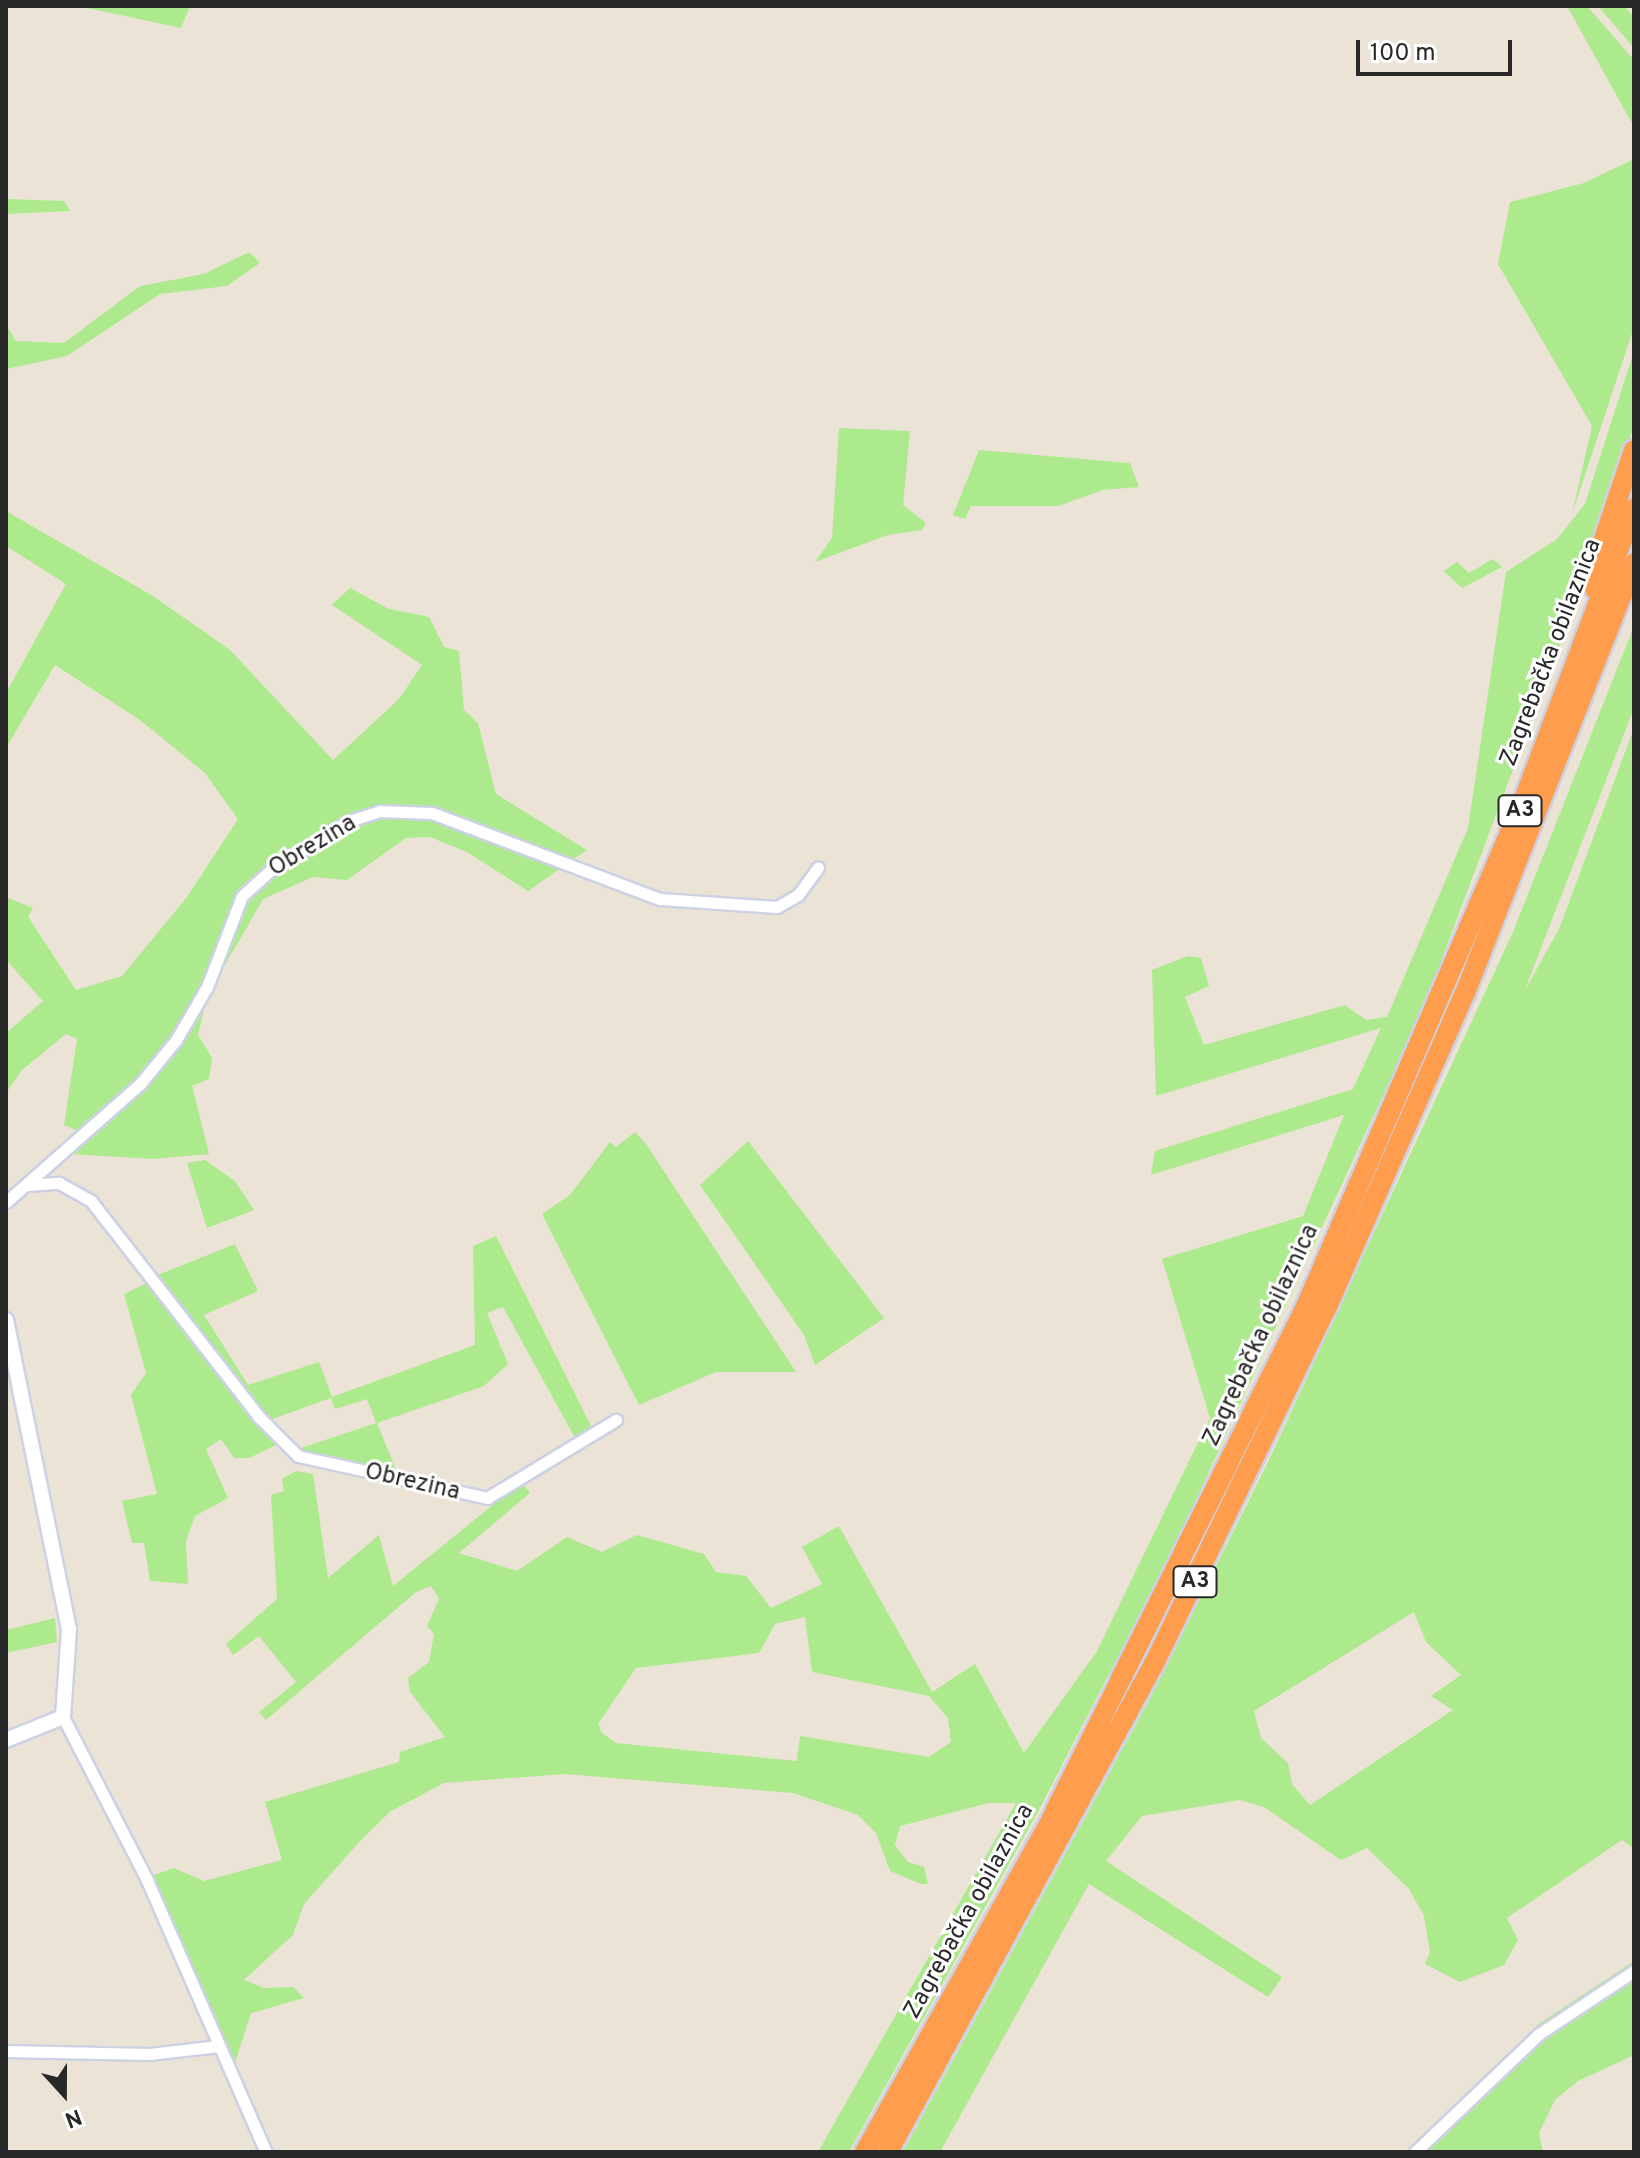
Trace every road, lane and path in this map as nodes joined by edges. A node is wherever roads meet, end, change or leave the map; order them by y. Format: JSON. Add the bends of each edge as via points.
{"nodes":[{"id":1,"x":1634,"y":450,"type":"edge"},
{"id":2,"x":1634,"y":508,"type":"edge"},
{"id":3,"x":1634,"y":563,"type":"edge"},
{"id":4,"x":1634,"y":603,"type":"edge"},
{"id":5,"x":1592,"y":623,"type":"junction"},
{"id":6,"x":1597,"y":666,"type":"junction"},
{"id":7,"x":818,"y":867,"type":"dead end"},
{"id":8,"x":27,"y":1185,"type":"junction"},
{"id":9,"x":6,"y":1202,"type":"edge"},
{"id":10,"x":6,"y":1320,"type":"edge"},
{"id":11,"x":616,"y":1420,"type":"dead end"},
{"id":12,"x":63,"y":1717,"type":"junction"},
{"id":13,"x":6,"y":1740,"type":"edge"},
{"id":14,"x":1634,"y":1971,"type":"edge"},
{"id":15,"x":219,"y":2046,"type":"junction"},
{"id":16,"x":6,"y":2051,"type":"edge"},
{"id":17,"x":266,"y":2152,"type":"edge"},
{"id":18,"x":865,"y":2152,"type":"edge"},
{"id":19,"x":888,"y":2152,"type":"edge"},
{"id":20,"x":1415,"y":2152,"type":"edge"}],
"edges":[{"from":1,"to":5,"type":"highway","via":[[1602,545],[1588,608]]},
{"from":2,"to":5,"type":"highway","name":"Zagrebačka obilaznica","number":"A3"},
{"from":3,"to":6,"type":"highway","name":"Zagrebačka obilaznica","number":"A3"},
{"from":4,"to":6,"type":"highway","via":[[1611,656]]},
{"from":5,"to":18,"type":"highway","name":"Zagrebačka obilaznica","number":"A3","via":[[1448,983],[1308,1302],[1047,1828]]},
{"from":6,"to":19,"type":"highway","name":"Zagrebačka obilaznica","number":"A3","via":[[1447,1036],[1256,1458],[1064,1836]]},
{"from":7,"to":8,"type":"street","name":"Obrezina","via":[[798,895],[777,907],[660,899],[432,813],[379,811],[349,821],[274,867],[242,896],[207,987],[176,1040],[140,1084]]},
{"from":8,"to":9,"type":"street","name":"Obrezina"},
{"from":8,"to":11,"type":"street","name":"Obrezina","via":[[59,1183],[91,1201],[259,1417],[298,1456],[487,1498]]},
{"from":10,"to":12,"type":"street","via":[[65,1594]]},
{"from":12,"to":13,"type":"street"},
{"from":12,"to":15,"type":"street","via":[[147,1880]]},
{"from":14,"to":20,"type":"street","via":[[1539,2034]]},
{"from":15,"to":16,"type":"street","via":[[161,2053]]},
{"from":15,"to":17,"type":"street"}]}
